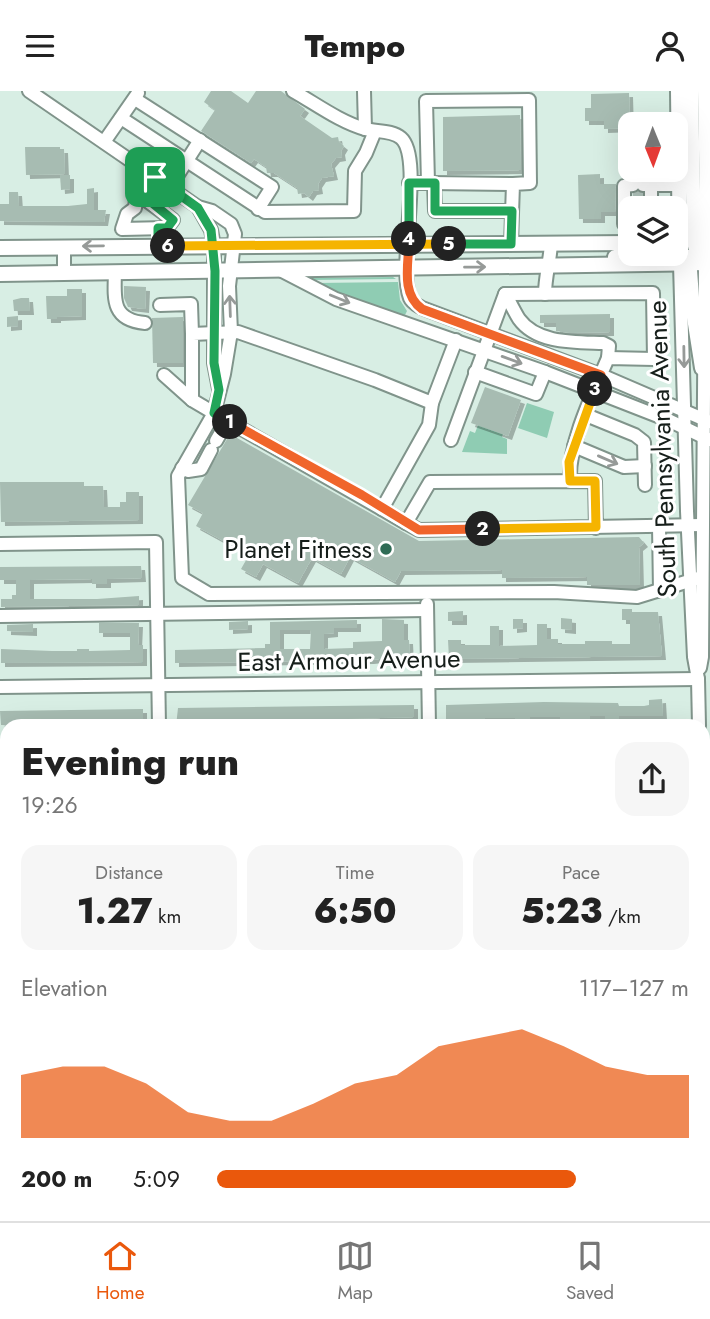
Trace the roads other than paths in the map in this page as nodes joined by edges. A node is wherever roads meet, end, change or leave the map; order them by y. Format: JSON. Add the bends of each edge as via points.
{"nodes":[{"id":1,"x":29,"y":91,"type":"edge"},
{"id":2,"x":294,"y":91,"type":"edge"},
{"id":3,"x":364,"y":91,"type":"edge"},
{"id":4,"x":678,"y":91,"type":"edge"},
{"id":5,"x":691,"y":91,"type":"edge"},
{"id":6,"x":137,"y":95,"type":"edge"},
{"id":7,"x":706,"y":96,"type":"edge"},
{"id":8,"x":121,"y":118,"type":"junction"},
{"id":9,"x":710,"y":124,"type":"edge"},
{"id":10,"x":370,"y":130,"type":"junction"},
{"id":11,"x":200,"y":141,"type":"junction"},
{"id":12,"x":104,"y":142,"type":"junction"},
{"id":13,"x":187,"y":162,"type":"junction"},
{"id":14,"x":155,"y":177,"type":"junction"},
{"id":15,"x":409,"y":183,"type":"junction"},
{"id":16,"x":431,"y":183,"type":"junction"},
{"id":17,"x":513,"y":184,"type":"junction"},
{"id":18,"x":680,"y":185,"type":"junction"},
{"id":19,"x":170,"y":187,"type":"junction"},
{"id":20,"x":652,"y":196,"type":"tunnel mouth"},
{"id":21,"x":679,"y":196,"type":"edge"},
{"id":22,"x":145,"y":197,"type":"junction"},
{"id":23,"x":198,"y":208,"type":"junction"},
{"id":24,"x":258,"y":209,"type":"junction"},
{"id":25,"x":512,"y":211,"type":"junction"},
{"id":26,"x":158,"y":228,"type":"junction"},
{"id":27,"x":122,"y":229,"type":"junction"},
{"id":28,"x":618,"y":243,"type":"edge"},
{"id":29,"x":409,"y":244,"type":"junction"},
{"id":30,"x":511,"y":244,"type":"junction"},
{"id":31,"x":551,"y":244,"type":"junction"},
{"id":32,"x":235,"y":245,"type":"junction"},
{"id":33,"x":120,"y":246,"type":"junction"},
{"id":34,"x":158,"y":246,"type":"junction"},
{"id":35,"x":214,"y":246,"type":"junction"},
{"id":36,"x":64,"y":247,"type":"junction"},
{"id":37,"x":0,"y":248,"type":"edge"},
{"id":38,"x":618,"y":251,"type":"edge"},
{"id":39,"x":693,"y":253,"type":"edge"},
{"id":40,"x":614,"y":257,"type":"junction"},
{"id":41,"x":618,"y":257,"type":"edge"},
{"id":42,"x":556,"y":266,"type":"junction"},
{"id":43,"x":407,"y":269,"type":"junction"},
{"id":44,"x":215,"y":271,"type":"junction"},
{"id":45,"x":231,"y":271,"type":"junction"},
{"id":46,"x":282,"y":271,"type":"junction"},
{"id":47,"x":64,"y":273,"type":"junction"},
{"id":48,"x":115,"y":273,"type":"junction"},
{"id":49,"x":0,"y":274,"type":"edge"},
{"id":50,"x":505,"y":294,"type":"junction"},
{"id":51,"x":545,"y":294,"type":"junction"},
{"id":52,"x":160,"y":305,"type":"dead end"},
{"id":53,"x":145,"y":323,"type":"dead end"},
{"id":54,"x":215,"y":333,"type":"junction"},
{"id":55,"x":231,"y":333,"type":"junction"},
{"id":56,"x":192,"y":334,"type":"junction"},
{"id":57,"x":491,"y":334,"type":"junction"},
{"id":58,"x":456,"y":340,"type":"junction"},
{"id":59,"x":484,"y":350,"type":"junction"},
{"id":60,"x":608,"y":358,"type":"junction"},
{"id":61,"x":702,"y":368,"type":"joint"},
{"id":62,"x":475,"y":372,"type":"junction"},
{"id":63,"x":545,"y":372,"type":"junction"},
{"id":64,"x":163,"y":375,"type":"dead end"},
{"id":65,"x":601,"y":375,"type":"junction"},
{"id":66,"x":219,"y":390,"type":"junction"},
{"id":67,"x":594,"y":391,"type":"junction"},
{"id":68,"x":192,"y":400,"type":"junction"},
{"id":69,"x":432,"y":403,"type":"junction"},
{"id":70,"x":685,"y":410,"type":"junction"},
{"id":71,"x":214,"y":413,"type":"junction"},
{"id":72,"x":586,"y":415,"type":"junction"},
{"id":73,"x":706,"y":420,"type":"edge"},
{"id":74,"x":228,"y":421,"type":"junction"},
{"id":75,"x":685,"y":429,"type":"junction"},
{"id":76,"x":706,"y":438,"type":"edge"},
{"id":77,"x":451,"y":440,"type":"dead end"},
{"id":78,"x":574,"y":446,"type":"junction"},
{"id":79,"x":645,"y":466,"type":"junction"},
{"id":80,"x":182,"y":468,"type":"junction"},
{"id":81,"x":570,"y":481,"type":"junction"},
{"id":82,"x":645,"y":485,"type":"dead end"},
{"id":83,"x":382,"y":509,"type":"junction"},
{"id":84,"x":406,"y":523,"type":"junction"},
{"id":85,"x":702,"y":525,"type":"junction"},
{"id":86,"x":659,"y":526,"type":"junction"},
{"id":87,"x":688,"y":526,"type":"junction"},
{"id":88,"x":596,"y":527,"type":"junction"},
{"id":89,"x":706,"y":543,"type":"edge"},
{"id":90,"x":0,"y":544,"type":"edge"},
{"id":91,"x":696,"y":579,"type":"junction"},
{"id":92,"x":660,"y":591,"type":"junction"},
{"id":93,"x":427,"y":593,"type":"junction"},
{"id":94,"x":427,"y":610,"type":"junction"},
{"id":95,"x":157,"y":614,"type":"junction"},
{"id":96,"x":0,"y":616,"type":"edge"},
{"id":97,"x":698,"y":678,"type":"junction"},
{"id":98,"x":428,"y":682,"type":"junction"},
{"id":99,"x":159,"y":686,"type":"junction"},
{"id":100,"x":0,"y":688,"type":"edge"},
{"id":101,"x":159,"y":719,"type":"edge"},
{"id":102,"x":429,"y":719,"type":"edge"},
{"id":103,"x":699,"y":719,"type":"edge"}],
"edges":[{"from":1,"to":12,"type":"street"},
{"from":2,"to":10,"type":"street"},
{"from":3,"to":10,"type":"street"},
{"from":4,"to":18,"type":"main road","name":"South Pennsylvania Avenue"},
{"from":5,"to":39,"type":"main road"},
{"from":6,"to":8,"type":"street"},
{"from":6,"to":11,"type":"street"},
{"from":7,"to":9,"type":"main road"},
{"from":7,"to":39,"type":"main road","name":"South Pennsylvania Avenue"},
{"from":8,"to":12,"type":"street"},
{"from":8,"to":13,"type":"street"},
{"from":10,"to":15,"type":"street","via":[[403,139],[409,157]]},
{"from":10,"to":24,"type":"street","via":[[366,153],[355,171],[355,211]]},
{"from":11,"to":13,"type":"street"},
{"from":11,"to":24,"type":"street","via":[[272,187]]},
{"from":12,"to":14,"type":"street"},
{"from":13,"to":19,"type":"street"},
{"from":13,"to":24,"type":"street"},
{"from":14,"to":19,"type":"street"},
{"from":14,"to":22,"type":"street"},
{"from":15,"to":16,"type":"street"},
{"from":15,"to":29,"type":"street"},
{"from":16,"to":17,"type":"street"},
{"from":16,"to":17,"type":"street","via":[[426,101],[529,100],[530,183]]},
{"from":16,"to":25,"type":"street","via":[[435,211]]},
{"from":17,"to":25,"type":"street"},
{"from":18,"to":20,"type":"street"},
{"from":18,"to":21,"type":"main road","name":"South Pennsylvania Avenue"},
{"from":19,"to":23,"type":"street"},
{"from":22,"to":26,"type":"street","via":[[173,220],[167,228]]},
{"from":22,"to":27,"type":"street","via":[[136,199]]},
{"from":23,"to":32,"type":"street","via":[[231,224]]},
{"from":23,"to":35,"type":"street"},
{"from":25,"to":30,"type":"street"},
{"from":26,"to":27,"type":"street"},
{"from":26,"to":34,"type":"street"},
{"from":27,"to":33,"type":"street"},
{"from":28,"to":31,"type":"main road"},
{"from":29,"to":30,"type":"main road"},
{"from":29,"to":32,"type":"main road"},
{"from":29,"to":43,"type":"street"},
{"from":30,"to":31,"type":"main road"},
{"from":31,"to":42,"type":"street"},
{"from":32,"to":35,"type":"main road"},
{"from":32,"to":45,"type":"street"},
{"from":33,"to":34,"type":"main road"},
{"from":33,"to":36,"type":"main road","one_way":true},
{"from":34,"to":35,"type":"main road"},
{"from":35,"to":44,"type":"street"},
{"from":36,"to":37,"type":"main road"},
{"from":36,"to":47,"type":"street"},
{"from":38,"to":40,"type":"street"},
{"from":39,"to":42,"type":"main road"},
{"from":39,"to":61,"type":"main road","via":[[693,311]]},
{"from":39,"to":70,"type":"street","name":"South Pennsylvania Avenue","one_way":true},
{"from":40,"to":41,"type":"main road"},
{"from":40,"to":42,"type":"main road"},
{"from":43,"to":42,"type":"main road","one_way":true},
{"from":42,"to":51,"type":"street","via":[[545,278]]},
{"from":43,"to":46,"type":"main road"},
{"from":43,"to":57,"type":"street","via":[[413,303]]},
{"from":44,"to":45,"type":"main road"},
{"from":44,"to":48,"type":"main road"},
{"from":44,"to":54,"type":"street"},
{"from":45,"to":46,"type":"main road"},
{"from":55,"to":45,"type":"street","one_way":true},
{"from":46,"to":58,"type":"street","one_way":true,"via":[[337,299]]},
{"from":47,"to":48,"type":"main road"},
{"from":47,"to":49,"type":"main road"},
{"from":48,"to":53,"type":"street","via":[[120,314],[128,321]]},
{"from":50,"to":51,"type":"street"},
{"from":50,"to":57,"type":"street"},
{"from":50,"to":60,"type":"street","via":[[528,327],[556,339],[603,342],[609,346]]},
{"from":51,"to":60,"type":"street","via":[[653,293],[654,359]]},
{"from":52,"to":56,"type":"street","via":[[191,304]]},
{"from":54,"to":55,"type":"street"},
{"from":54,"to":56,"type":"street"},
{"from":54,"to":66,"type":"street"},
{"from":55,"to":66,"type":"street"},
{"from":55,"to":69,"type":"street"},
{"from":56,"to":68,"type":"street"},
{"from":57,"to":59,"type":"street"},
{"from":57,"to":65,"type":"street"},
{"from":58,"to":59,"type":"street"},
{"from":58,"to":69,"type":"street"},
{"from":59,"to":62,"type":"street"},
{"from":59,"to":63,"type":"street","one_way":true},
{"from":60,"to":65,"type":"street"},
{"from":61,"to":73,"type":"street","name":"South Pennsylvania Avenue"},
{"from":62,"to":63,"type":"street","via":[[536,394]]},
{"from":62,"to":77,"type":"street"},
{"from":63,"to":67,"type":"street"},
{"from":64,"to":68,"type":"street"},
{"from":65,"to":67,"type":"street"},
{"from":65,"to":70,"type":"street"},
{"from":66,"to":71,"type":"street"},
{"from":67,"to":72,"type":"street"},
{"from":67,"to":75,"type":"street"},
{"from":68,"to":71,"type":"street"},
{"from":69,"to":83,"type":"street","via":[[429,425]]},
{"from":70,"to":73,"type":"street"},
{"from":70,"to":75,"type":"street","name":"South Pennsylvania Avenue"},
{"from":71,"to":74,"type":"street"},
{"from":71,"to":80,"type":"street"},
{"from":72,"to":78,"type":"street"},
{"from":72,"to":79,"type":"street","via":[[644,442]]},
{"from":73,"to":76,"type":"street","name":"South Pennsylvania Avenue"},
{"from":74,"to":80,"type":"street","via":[[201,469]]},
{"from":74,"to":83,"type":"street"},
{"from":75,"to":76,"type":"street"},
{"from":75,"to":87,"type":"street","name":"South Pennsylvania Avenue"},
{"from":76,"to":85,"type":"street","name":"South Pennsylvania Avenue"},
{"from":78,"to":79,"type":"street","one_way":true,"via":[[624,467]]},
{"from":78,"to":81,"type":"street"},
{"from":79,"to":82,"type":"street"},
{"from":80,"to":93,"type":"street","via":[[178,476],[182,578],[209,594]]},
{"from":81,"to":84,"type":"street","via":[[430,482]]},
{"from":81,"to":88,"type":"street","via":[[595,481]]},
{"from":83,"to":84,"type":"street"},
{"from":84,"to":88,"type":"street","via":[[419,530]]},
{"from":85,"to":87,"type":"street"},
{"from":85,"to":89,"type":"street","name":"South Pennsylvania Avenue"},
{"from":86,"to":87,"type":"street"},
{"from":86,"to":88,"type":"street"},
{"from":86,"to":92,"type":"street"},
{"from":87,"to":91,"type":"street","name":"South Pennsylvania Avenue"},
{"from":89,"to":91,"type":"street","name":"South Pennsylvania Avenue"},
{"from":90,"to":95,"type":"street","via":[[156,542]]},
{"from":91,"to":92,"type":"street"},
{"from":91,"to":97,"type":"street","name":"South Pennsylvania Avenue","via":[[702,657]]},
{"from":92,"to":93,"type":"street","via":[[616,598],[554,592]]},
{"from":93,"to":94,"type":"street"},
{"from":94,"to":95,"type":"street"},
{"from":94,"to":98,"type":"street"},
{"from":95,"to":96,"type":"street"},
{"from":95,"to":99,"type":"street"},
{"from":97,"to":98,"type":"street","name":"East Armour Avenue"},
{"from":97,"to":103,"type":"street","name":"South Pennsylvania Avenue"},
{"from":98,"to":99,"type":"street","name":"East Armour Avenue"},
{"from":98,"to":102,"type":"street"},
{"from":99,"to":100,"type":"street","name":"East Armour Avenue"},
{"from":99,"to":101,"type":"street"}]}
